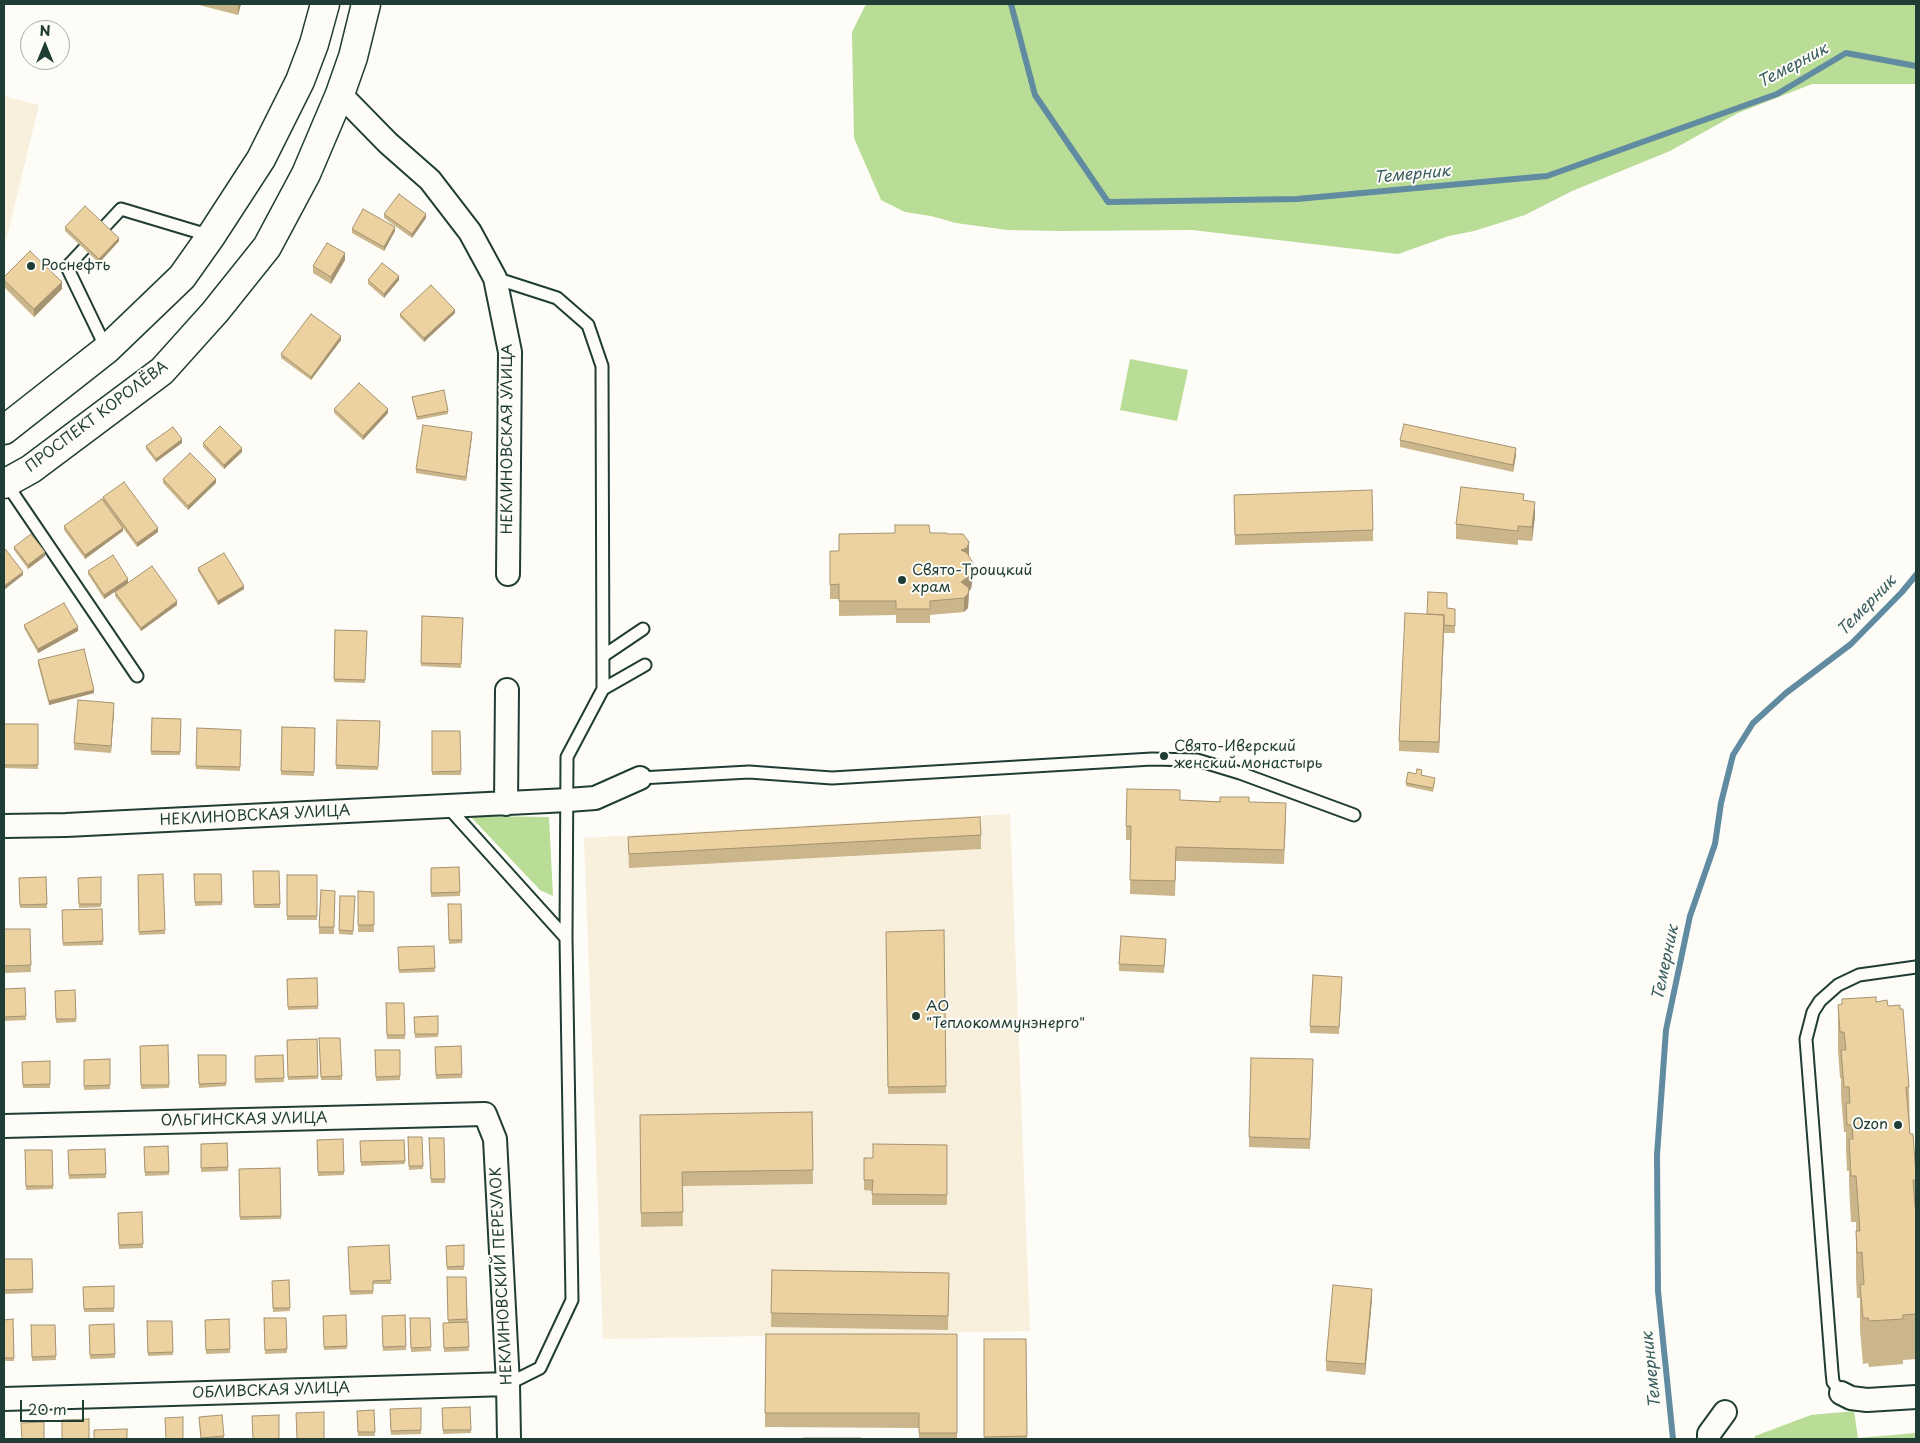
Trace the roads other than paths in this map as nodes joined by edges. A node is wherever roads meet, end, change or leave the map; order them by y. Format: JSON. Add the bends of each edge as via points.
{"nodes":[{"id":1,"x":325,"y":4,"type":"edge"},
{"id":2,"x":366,"y":4,"type":"edge"},
{"id":3,"x":340,"y":94,"type":"junction"},
{"id":4,"x":211,"y":236,"type":"junction"},
{"id":5,"x":495,"y":278,"type":"junction"},
{"id":6,"x":107,"y":349,"type":"junction"},
{"id":7,"x":4,"y":430,"type":"edge"},
{"id":8,"x":5,"y":484,"type":"edge"},
{"id":9,"x":508,"y":574,"type":"dead end"},
{"id":10,"x":643,"y":629,"type":"dead end"},
{"id":11,"x":603,"y":656,"type":"junction"},
{"id":12,"x":645,"y":665,"type":"dead end"},
{"id":13,"x":137,"y":676,"type":"dead end"},
{"id":14,"x":603,"y":689,"type":"junction"},
{"id":15,"x":506,"y":690,"type":"dead end"},
{"id":16,"x":640,"y":778,"type":"joint"},
{"id":17,"x":568,"y":800,"type":"junction"},
{"id":18,"x":506,"y":804,"type":"junction"},
{"id":19,"x":447,"y":806,"type":"junction"},
{"id":20,"x":1354,"y":815,"type":"dead end"},
{"id":21,"x":4,"y":826,"type":"edge"},
{"id":22,"x":566,"y":938,"type":"junction"},
{"id":23,"x":1916,"y":967,"type":"edge"},
{"id":24,"x":485,"y":1114,"type":"joint"},
{"id":25,"x":4,"y":1126,"type":"edge"},
{"id":26,"x":508,"y":1384,"type":"junction"},
{"id":27,"x":1841,"y":1393,"type":"joint"},
{"id":28,"x":1916,"y":1397,"type":"edge"},
{"id":29,"x":4,"y":1400,"type":"edge"},
{"id":30,"x":1725,"y":1412,"type":"dead end"},
{"id":31,"x":509,"y":1439,"type":"edge"},
{"id":32,"x":1708,"y":1439,"type":"edge"}],
"edges":[{"from":1,"to":4,"type":"main road","via":[[300,82],[261,158]]},
{"from":2,"to":3,"type":"main road","name":"ПРОСПЕКТ КОРОЛЁВА"},
{"from":3,"to":5,"type":"street","name":"НЕКЛИНОВСКАЯ УЛИЦА","via":[[430,180],[470,232]]},
{"from":3,"to":8,"type":"main road","name":"ПРОСПЕКТ КОРОЛЁВА","via":[[306,174],[267,247],[215,312],[162,371]]},
{"from":4,"to":6,"type":"main road","via":[[182,277]]},
{"from":4,"to":6,"type":"lane","via":[[121,209],[67,267]]},
{"from":5,"to":9,"type":"street","name":"НЕКЛИНОВСКАЯ УЛИЦА","via":[[510,352]]},
{"from":5,"to":11,"type":"lane","via":[[557,298],[588,325],[602,366]]},
{"from":6,"to":7,"type":"main road"},
{"from":8,"to":13,"type":"lane"},
{"from":10,"to":11,"type":"lane"},
{"from":11,"to":14,"type":"lane"},
{"from":12,"to":14,"type":"lane"},
{"from":14,"to":17,"type":"lane","via":[[567,757]]},
{"from":15,"to":18,"type":"street"},
{"from":16,"to":17,"type":"street","name":"НЕКЛИНОВСКАЯ УЛИЦА","via":[[595,798]]},
{"from":16,"to":20,"type":"lane","via":[[749,772],[832,778],[1152,759],[1197,760]]},
{"from":17,"to":18,"type":"street","name":"НЕКЛИНОВСКАЯ УЛИЦА"},
{"from":17,"to":22,"type":"lane"},
{"from":18,"to":19,"type":"street","name":"НЕКЛИНОВСКАЯ УЛИЦА"},
{"from":19,"to":21,"type":"street","name":"НЕКЛИНОВСКАЯ УЛИЦА"},
{"from":19,"to":22,"type":"lane"},
{"from":22,"to":26,"type":"lane","via":[[572,1300],[540,1368]]},
{"from":23,"to":27,"type":"lane","via":[[1859,976],[1838,985],[1820,1001],[1808,1025],[1806,1039],[1832,1372],[1833,1382]]},
{"from":24,"to":25,"type":"street","name":"ОЛЬГИНСКАЯ УЛИЦА"},
{"from":24,"to":26,"type":"street","name":"НЕКЛИНОВСКИЙ ПЕРЕУЛОК","via":[[495,1139]]},
{"from":26,"to":29,"type":"street","name":"ОБЛИВСКАЯ УЛИЦА"},
{"from":26,"to":31,"type":"street","name":"НЕКЛИНОВСКИЙ ПЕРЕУЛОК"},
{"from":27,"to":28,"type":"street","via":[[1867,1400]]},
{"from":30,"to":32,"type":"street"}]}
